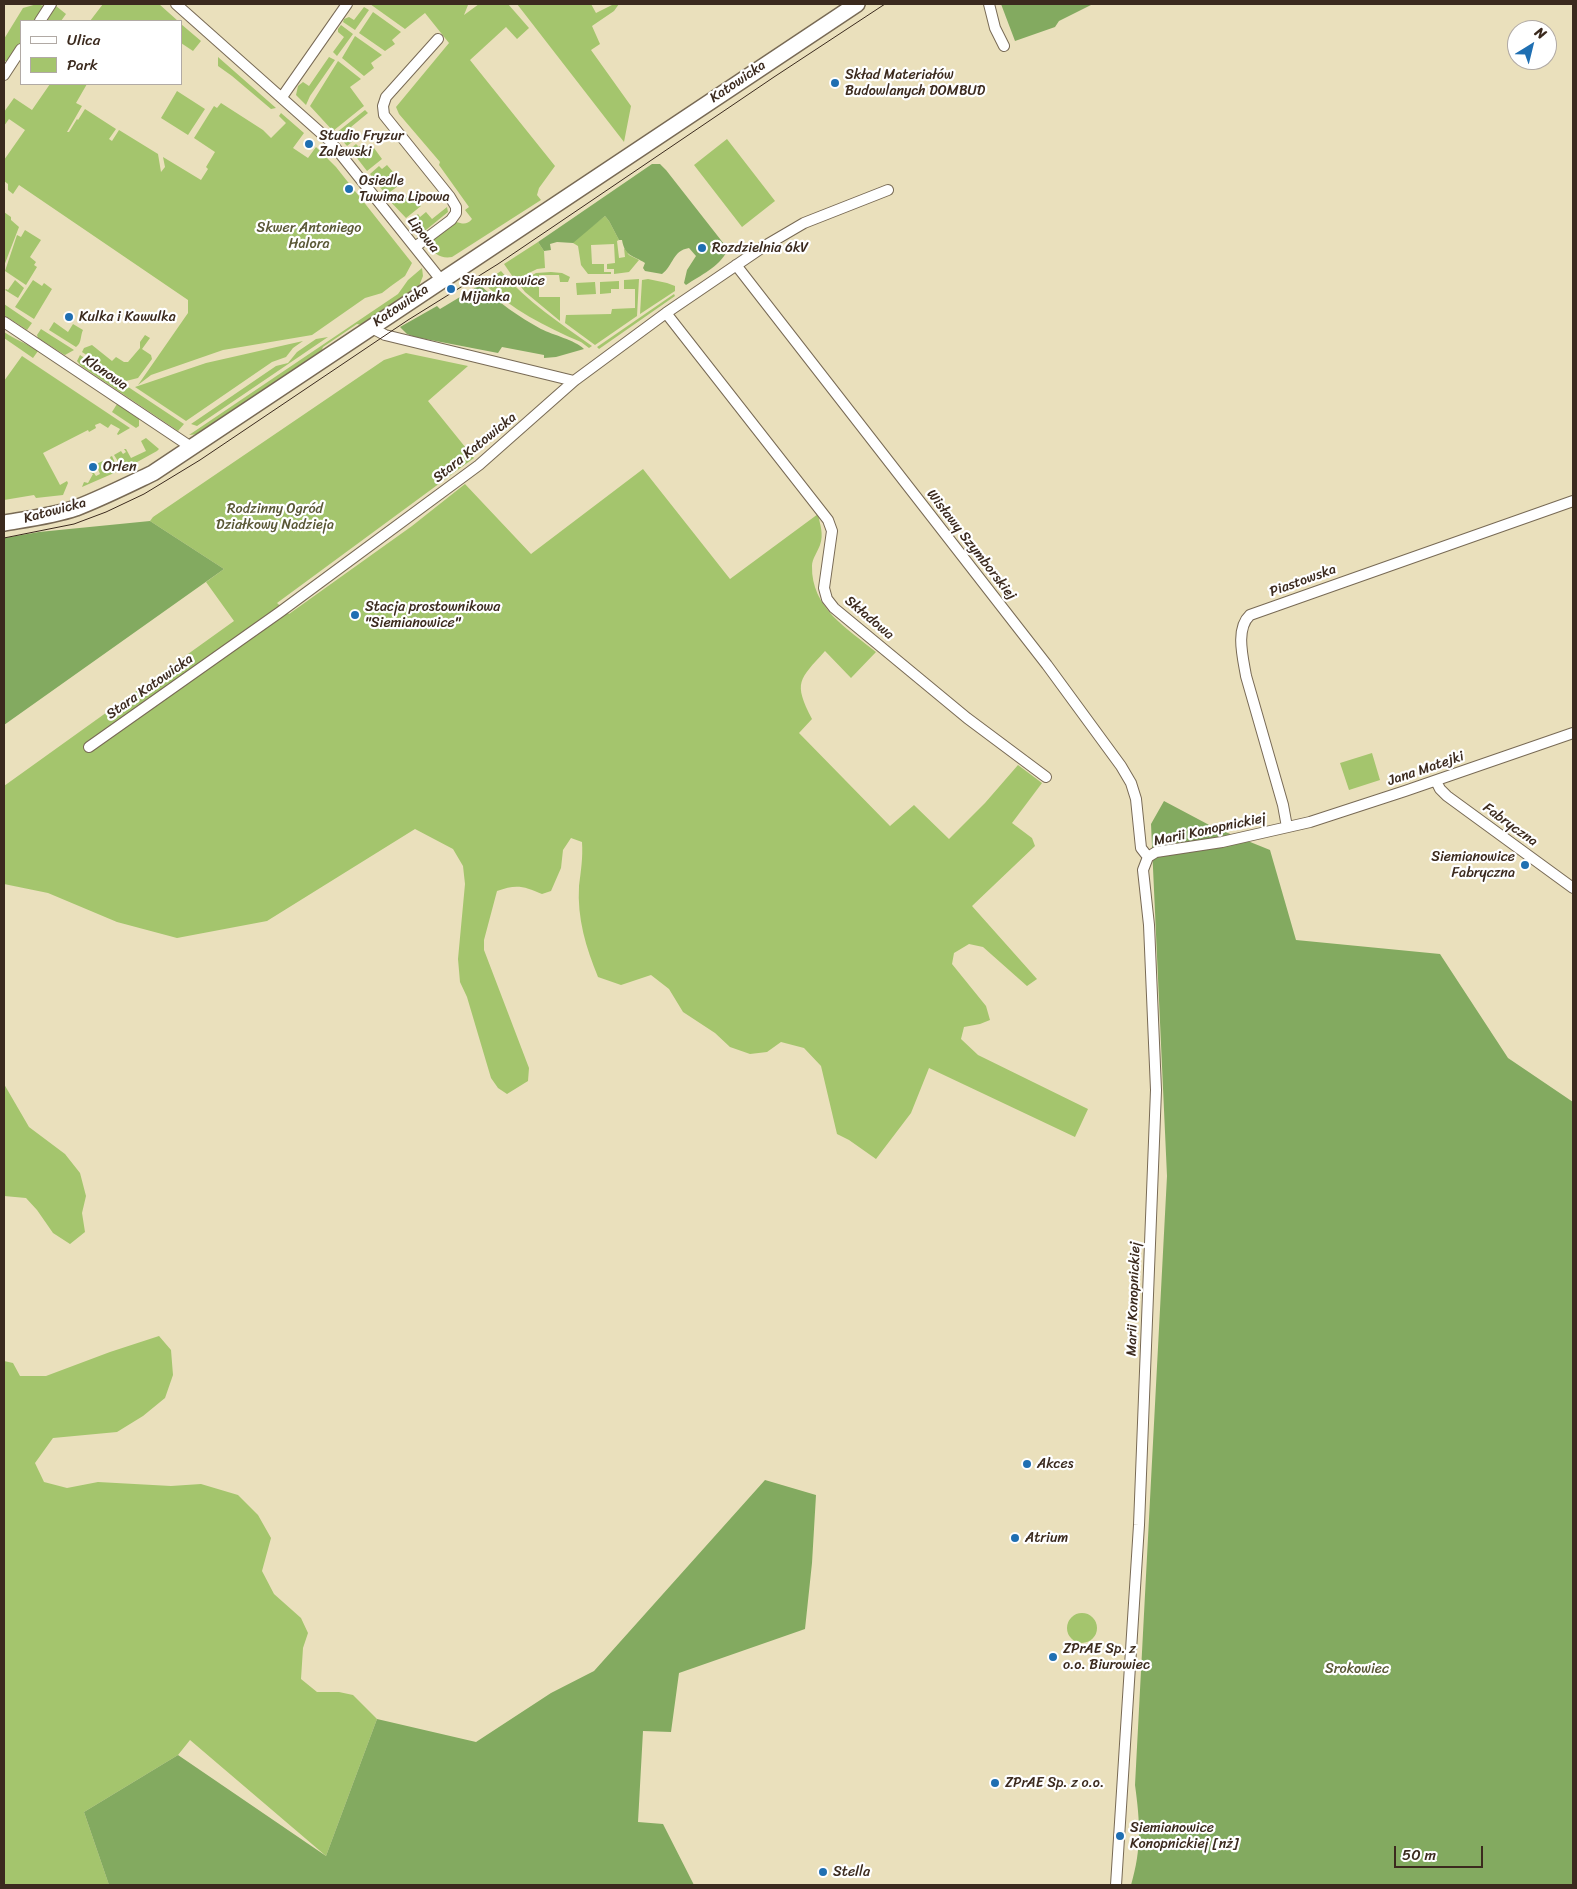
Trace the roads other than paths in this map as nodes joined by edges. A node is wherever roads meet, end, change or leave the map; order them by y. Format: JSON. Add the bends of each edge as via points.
{"nodes":[{"id":1,"x":51,"y":4,"type":"edge"},
{"id":2,"x":176,"y":4,"type":"edge"},
{"id":3,"x":347,"y":4,"type":"edge"},
{"id":4,"x":857,"y":4,"type":"edge"},
{"id":5,"x":989,"y":4,"type":"edge"},
{"id":6,"x":41,"y":20,"type":"edge"},
{"id":7,"x":438,"y":39,"type":"dead end"},
{"id":8,"x":1004,"y":46,"type":"dead end"},
{"id":9,"x":20,"y":51,"type":"edge"},
{"id":10,"x":4,"y":75,"type":"edge"},
{"id":11,"x":282,"y":97,"type":"junction"},
{"id":12,"x":888,"y":190,"type":"dead end"},
{"id":13,"x":415,"y":247,"type":"junction"},
{"id":14,"x":736,"y":265,"type":"junction"},
{"id":15,"x":441,"y":280,"type":"junction"},
{"id":16,"x":666,"y":313,"type":"junction"},
{"id":17,"x":4,"y":322,"type":"edge"},
{"id":18,"x":370,"y":328,"type":"junction"},
{"id":19,"x":574,"y":381,"type":"junction"},
{"id":20,"x":192,"y":447,"type":"junction"},
{"id":21,"x":1573,"y":501,"type":"edge"},
{"id":22,"x":4,"y":523,"type":"edge"},
{"id":23,"x":1573,"y":733,"type":"edge"},
{"id":24,"x":89,"y":747,"type":"dead end"},
{"id":25,"x":1046,"y":777,"type":"dead end"},
{"id":26,"x":1436,"y":780,"type":"junction"},
{"id":27,"x":1287,"y":827,"type":"junction"},
{"id":28,"x":1148,"y":857,"type":"junction"},
{"id":29,"x":1573,"y":888,"type":"edge"},
{"id":30,"x":1116,"y":1885,"type":"edge"}],
"edges":[{"from":1,"to":6,"type":"street"},
{"from":2,"to":11,"type":"street","name":"Lipowa"},
{"from":3,"to":11,"type":"street"},
{"from":4,"to":15,"type":"main road","name":"Katowicka"},
{"from":5,"to":8,"type":"street"},
{"from":7,"to":13,"type":"street","via":[[386,97],[383,106],[384,115],[456,207],[451,220]]},
{"from":9,"to":10,"type":"street"},
{"from":11,"to":13,"type":"street","name":"Lipowa","via":[[330,141]]},
{"from":12,"to":14,"type":"street","name":"Stara Katowicka","via":[[804,223]]},
{"from":13,"to":15,"type":"street","name":"Lipowa"},
{"from":14,"to":16,"type":"street","name":"Stara Katowicka"},
{"from":14,"to":28,"type":"street","name":"Wisławy Szymborskiej","via":[[1047,665],[1121,766],[1136,799],[1141,848]]},
{"from":15,"to":18,"type":"main road","name":"Katowicka"},
{"from":16,"to":19,"type":"street","name":"Stara Katowicka"},
{"from":16,"to":25,"type":"street","name":"Składowa","via":[[828,520],[832,531],[824,588],[834,608]]},
{"from":17,"to":20,"type":"street","name":"Klonowa"},
{"from":18,"to":19,"type":"street","via":[[385,335]]},
{"from":18,"to":20,"type":"main road","name":"Katowicka"},
{"from":19,"to":24,"type":"street","name":"Stara Katowicka","via":[[480,465]]},
{"from":20,"to":22,"type":"main road","name":"Katowicka","via":[[119,490],[74,508]]},
{"from":21,"to":27,"type":"street","name":"Piastowska","via":[[1250,615],[1244,620],[1242,655],[1246,676]]},
{"from":23,"to":26,"type":"street","name":"Jana Matejki"},
{"from":26,"to":27,"type":"street","name":"Jana Matejki"},
{"from":26,"to":29,"type":"street","name":"Fabryczna","via":[[1447,796]]},
{"from":27,"to":28,"type":"street","name":"Marii Konopnickiej","via":[[1222,842],[1156,852]]},
{"from":28,"to":30,"type":"street","name":"Marii Konopnickiej","via":[[1143,870],[1149,926],[1156,1090],[1139,1515]]}]}
